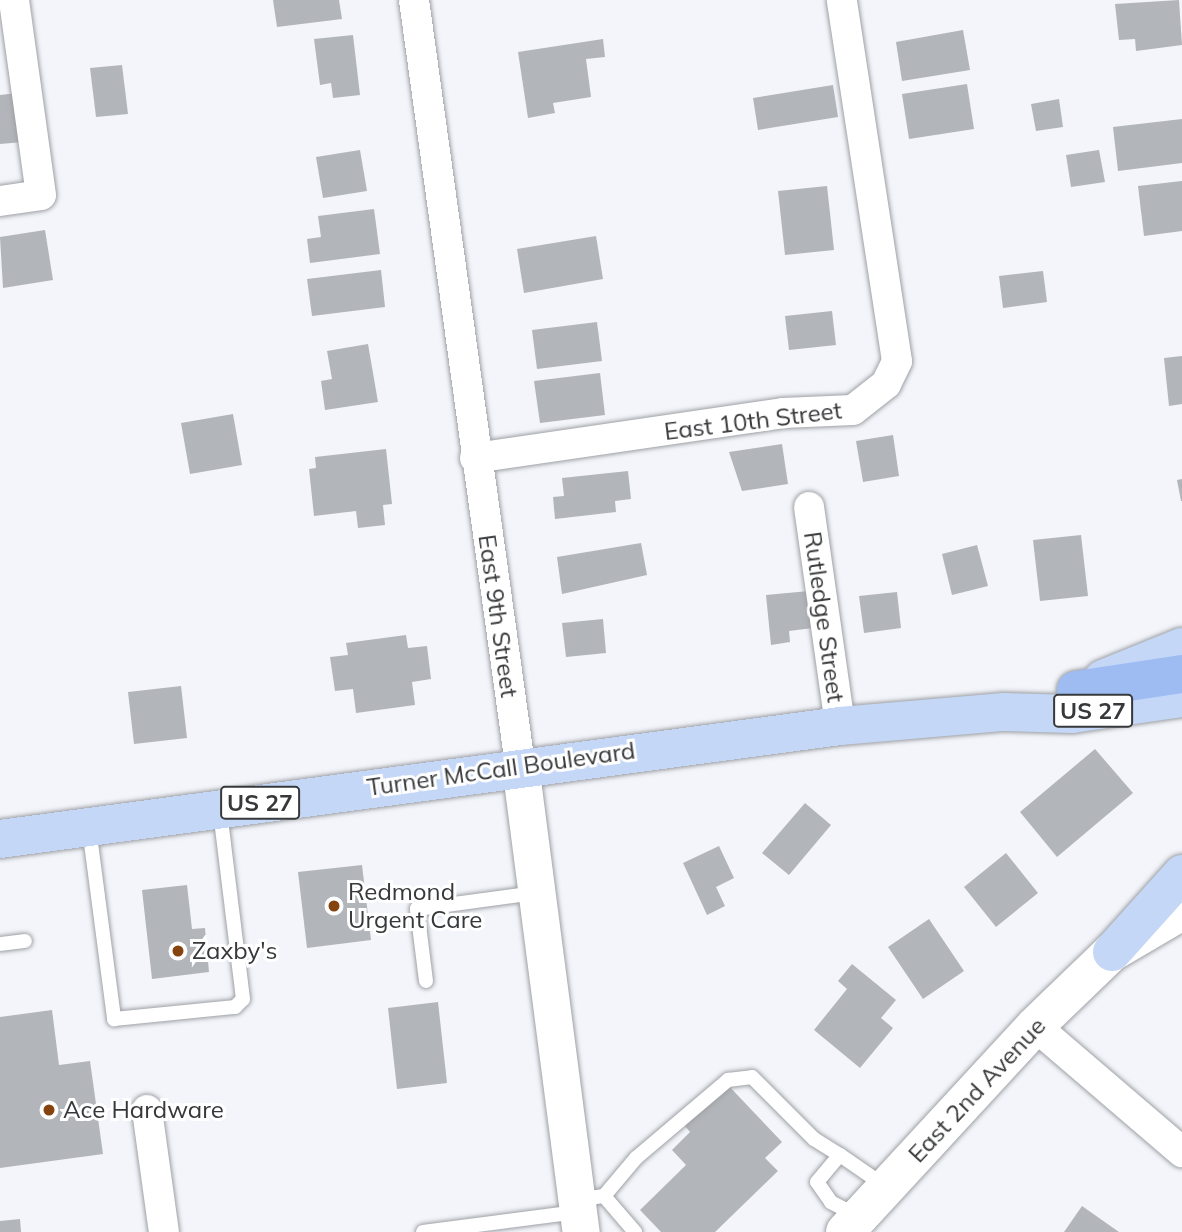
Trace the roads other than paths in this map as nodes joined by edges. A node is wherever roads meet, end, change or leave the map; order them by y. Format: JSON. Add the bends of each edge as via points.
{"nodes":[{"id":1,"x":14,"y":0,"type":"edge"},
{"id":2,"x":414,"y":0,"type":"edge"},
{"id":3,"x":842,"y":0,"type":"edge"},
{"id":4,"x":0,"y":201,"type":"edge"},
{"id":5,"x":475,"y":458,"type":"junction"},
{"id":6,"x":809,"y":507,"type":"dead end"},
{"id":7,"x":1182,"y":647,"type":"edge"},
{"id":8,"x":1182,"y":674,"type":"edge"},
{"id":9,"x":1076,"y":690,"type":"junction"},
{"id":10,"x":1182,"y":698,"type":"edge"},
{"id":11,"x":1004,"y":712,"type":"junction"},
{"id":12,"x":840,"y":726,"type":"junction"},
{"id":13,"x":520,"y":765,"type":"junction"},
{"id":14,"x":220,"y":809,"type":"junction"},
{"id":15,"x":89,"y":827,"type":"junction"},
{"id":16,"x":0,"y":839,"type":"edge"},
{"id":17,"x":1182,"y":874,"type":"edge"},
{"id":18,"x":537,"y":892,"type":"junction"},
{"id":19,"x":1182,"y":911,"type":"edge"},
{"id":20,"x":25,"y":941,"type":"dead end"},
{"id":21,"x":0,"y":944,"type":"edge"},
{"id":22,"x":1112,"y":952,"type":"junction"},
{"id":23,"x":426,"y":981,"type":"dead end"},
{"id":24,"x":1035,"y":1026,"type":"junction"},
{"id":25,"x":147,"y":1110,"type":"dead end"},
{"id":26,"x":1182,"y":1152,"type":"edge"},
{"id":27,"x":840,"y":1155,"type":"junction"},
{"id":28,"x":886,"y":1187,"type":"junction"},
{"id":29,"x":585,"y":1210,"type":"edge"},
{"id":30,"x":852,"y":1224,"type":"edge"},
{"id":31,"x":164,"y":1232,"type":"edge"},
{"id":32,"x":423,"y":1232,"type":"edge"},
{"id":33,"x":635,"y":1232,"type":"edge"}],
"edges":[{"from":1,"to":4,"type":"street","via":[[41,195]]},
{"from":2,"to":5,"type":"street","name":"East 9th Street"},
{"from":3,"to":5,"type":"street","name":"East 10th Street","via":[[897,360],[886,383],[853,410],[783,413]]},
{"from":5,"to":13,"type":"street","name":"East 9th Street"},
{"from":6,"to":12,"type":"street","name":"Rutledge Street"},
{"from":7,"to":9,"type":"main road"},
{"from":8,"to":9,"type":"highway","name":"Turner McCall Boulevard","number":"US 27"},
{"from":9,"to":11,"type":"main road","name":"Turner McCall Boulevard","number":"US 27"},
{"from":10,"to":11,"type":"main road","name":"Turner McCall Boulevard","number":"US 27","via":[[1072,714]]},
{"from":11,"to":12,"type":"main road","name":"Turner McCall Boulevard","number":"US 27"},
{"from":12,"to":13,"type":"main road","name":"Turner McCall Boulevard","number":"US 27"},
{"from":13,"to":14,"type":"main road","name":"Turner McCall Boulevard","number":"US 27"},
{"from":13,"to":18,"type":"street","name":"East 9th Street"},
{"from":14,"to":15,"type":"main road","name":"Turner McCall Boulevard","number":"US 27"},
{"from":14,"to":15,"type":"lane","via":[[243,999],[235,1007],[114,1019]]},
{"from":15,"to":16,"type":"main road","name":"Turner McCall Boulevard","number":"US 27"},
{"from":17,"to":22,"type":"main road"},
{"from":18,"to":23,"type":"lane","via":[[417,909]]},
{"from":18,"to":29,"type":"street","name":"East 9th Street"},
{"from":19,"to":22,"type":"main road","name":"East 2nd Avenue"},
{"from":20,"to":21,"type":"lane"},
{"from":22,"to":24,"type":"main road","name":"East 2nd Avenue"},
{"from":24,"to":26,"type":"street"},
{"from":24,"to":28,"type":"main road","name":"East 2nd Avenue"},
{"from":25,"to":31,"type":"street"},
{"from":27,"to":28,"type":"lane"},
{"from":27,"to":29,"type":"lane","via":[[814,1139],[752,1077],[728,1080],[636,1158]]},
{"from":27,"to":30,"type":"lane","via":[[817,1182]]},
{"from":28,"to":30,"type":"main road","name":"East 2nd Avenue"},
{"from":29,"to":32,"type":"lane"},
{"from":29,"to":33,"type":"lane"}]}
